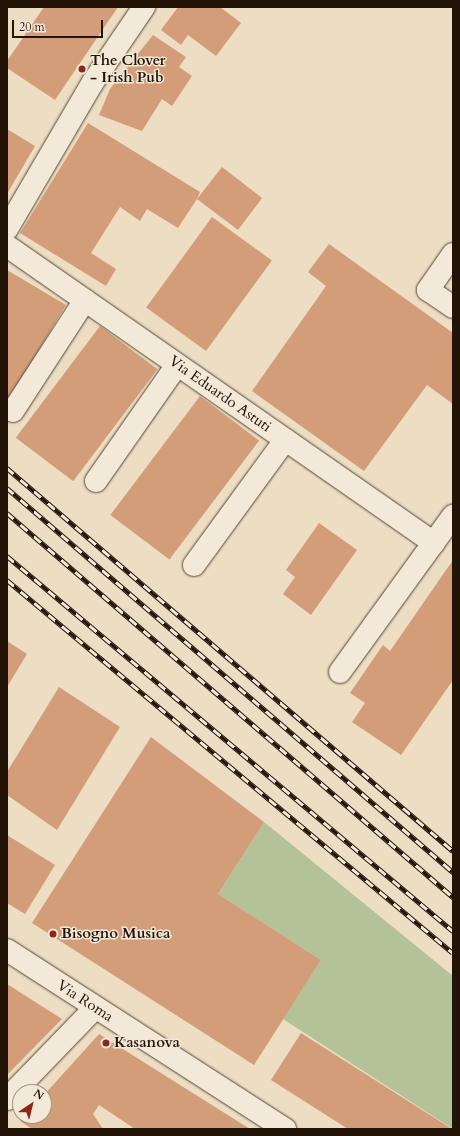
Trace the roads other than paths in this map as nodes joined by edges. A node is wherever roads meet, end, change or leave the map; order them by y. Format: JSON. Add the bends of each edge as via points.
{"nodes":[{"id":1,"x":144,"y":7,"type":"edge"},
{"id":2,"x":7,"y":229,"type":"edge"},
{"id":3,"x":7,"y":246,"type":"edge"},
{"id":4,"x":453,"y":254,"type":"edge"},
{"id":5,"x":85,"y":300,"type":"junction"},
{"id":6,"x":453,"y":307,"type":"edge"},
{"id":7,"x":177,"y":365,"type":"junction"},
{"id":8,"x":13,"y":411,"type":"dead end"},
{"id":9,"x":286,"y":440,"type":"junction"},
{"id":10,"x":96,"y":481,"type":"dead end"},
{"id":11,"x":453,"y":516,"type":"edge"},
{"id":12,"x":434,"y":543,"type":"junction"},
{"id":13,"x":194,"y":564,"type":"dead end"},
{"id":14,"x":340,"y":672,"type":"dead end"},
{"id":15,"x":7,"y":950,"type":"edge"},
{"id":16,"x":95,"y":1008,"type":"junction"},
{"id":17,"x":7,"y":1099,"type":"edge"},
{"id":18,"x":272,"y":1126,"type":"edge"}],
"edges":[{"from":1,"to":2,"type":"street","via":[[93,82]]},
{"from":3,"to":5,"type":"street","name":"Via Eduardo Astuti"},
{"from":4,"to":6,"type":"street","via":[[428,290]]},
{"from":5,"to":7,"type":"street","name":"Via Eduardo Astuti"},
{"from":5,"to":8,"type":"street"},
{"from":7,"to":9,"type":"street","name":"Via Eduardo Astuti"},
{"from":7,"to":10,"type":"street"},
{"from":9,"to":12,"type":"street","name":"Via Eduardo Astuti"},
{"from":9,"to":13,"type":"street"},
{"from":11,"to":12,"type":"street"},
{"from":12,"to":14,"type":"street"},
{"from":15,"to":16,"type":"street","name":"Via Roma"},
{"from":16,"to":17,"type":"street"},
{"from":16,"to":18,"type":"street","name":"Via Roma"}]}
